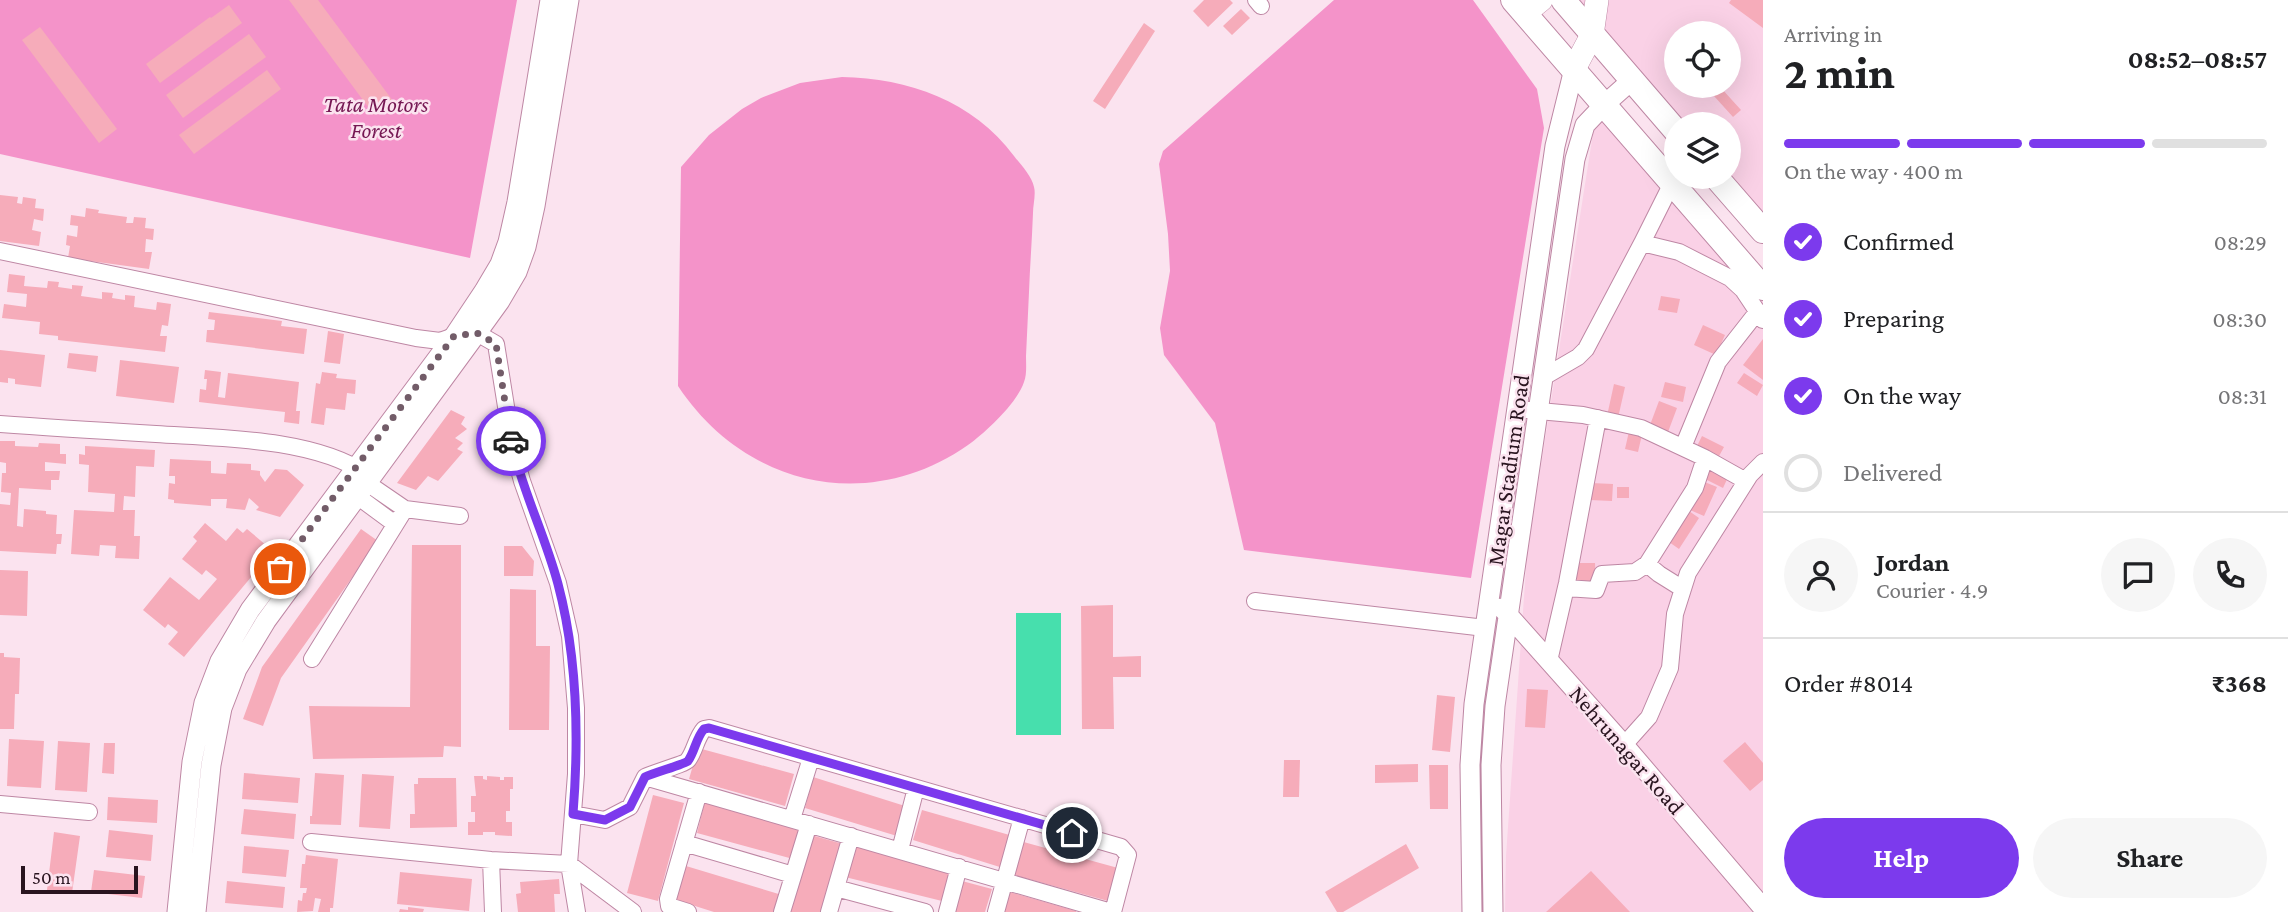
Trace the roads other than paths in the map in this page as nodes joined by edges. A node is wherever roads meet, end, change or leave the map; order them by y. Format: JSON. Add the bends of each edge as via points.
{"nodes":[{"id":1,"x":550,"y":0,"type":"edge"},
{"id":2,"x":569,"y":0,"type":"edge"},
{"id":3,"x":1563,"y":0,"type":"edge"},
{"id":4,"x":1597,"y":0,"type":"edge"},
{"id":5,"x":1526,"y":4,"type":"edge"},
{"id":6,"x":1592,"y":35,"type":"junction"},
{"id":7,"x":1574,"y":69,"type":"junction"},
{"id":8,"x":1632,"y":80,"type":"junction"},
{"id":9,"x":1604,"y":105,"type":"junction"},
{"id":10,"x":1664,"y":117,"type":"edge"},
{"id":11,"x":1664,"y":174,"type":"edge"},
{"id":12,"x":1669,"y":189,"type":"edge"},
{"id":13,"x":1676,"y":189,"type":"edge"},
{"id":14,"x":1726,"y":189,"type":"edge"},
{"id":15,"x":1763,"y":231,"type":"edge"},
{"id":16,"x":1642,"y":243,"type":"junction"},
{"id":17,"x":0,"y":251,"type":"edge"},
{"id":18,"x":1753,"y":294,"type":"edge"},
{"id":19,"x":477,"y":333,"type":"junction"},
{"id":20,"x":454,"y":336,"type":"junction"},
{"id":21,"x":1542,"y":378,"type":"junction"},
{"id":22,"x":1517,"y":409,"type":"junction"},
{"id":23,"x":1538,"y":410,"type":"junction"},
{"id":24,"x":1598,"y":418,"type":"junction"},
{"id":25,"x":0,"y":425,"type":"edge"},
{"id":26,"x":1683,"y":447,"type":"junction"},
{"id":27,"x":1705,"y":458,"type":"junction"},
{"id":28,"x":1763,"y":462,"type":"edge"},
{"id":29,"x":362,"y":481,"type":"junction"},
{"id":30,"x":1746,"y":481,"type":"junction"},
{"id":31,"x":405,"y":509,"type":"junction"},
{"id":32,"x":460,"y":516,"type":"dead end"},
{"id":33,"x":395,"y":524,"type":"junction"},
{"id":34,"x":1647,"y":564,"type":"junction"},
{"id":35,"x":1566,"y":588,"type":"junction"},
{"id":36,"x":1683,"y":589,"type":"junction"},
{"id":37,"x":1490,"y":593,"type":"junction"},
{"id":38,"x":1255,"y":601,"type":"dead end"},
{"id":39,"x":1508,"y":614,"type":"junction"},
{"id":40,"x":1485,"y":628,"type":"junction"},
{"id":41,"x":312,"y":659,"type":"dead end"},
{"id":42,"x":1549,"y":661,"type":"junction"},
{"id":43,"x":219,"y":689,"type":"junction"},
{"id":44,"x":1624,"y":745,"type":"junction"},
{"id":45,"x":811,"y":758,"type":"junction"},
{"id":46,"x":645,"y":777,"type":"junction"},
{"id":47,"x":916,"y":788,"type":"junction"},
{"id":48,"x":699,"y":792,"type":"junction"},
{"id":49,"x":0,"y":804,"type":"edge"},
{"id":50,"x":89,"y":812,"type":"dead end"},
{"id":51,"x":573,"y":814,"type":"junction"},
{"id":52,"x":1022,"y":818,"type":"junction"},
{"id":53,"x":792,"y":819,"type":"junction"},
{"id":54,"x":809,"y":824,"type":"junction"},
{"id":55,"x":851,"y":836,"type":"junction"},
{"id":56,"x":311,"y":842,"type":"dead end"},
{"id":57,"x":684,"y":843,"type":"junction"},
{"id":58,"x":900,"y":850,"type":"junction"},
{"id":59,"x":491,"y":860,"type":"junction"},
{"id":60,"x":569,"y":864,"type":"junction"},
{"id":61,"x":959,"y":867,"type":"junction"},
{"id":62,"x":793,"y":875,"type":"junction"},
{"id":63,"x":1005,"y":881,"type":"junction"},
{"id":64,"x":836,"y":888,"type":"junction"},
{"id":65,"x":1763,"y":908,"type":"edge"},
{"id":66,"x":177,"y":912,"type":"edge"},
{"id":67,"x":196,"y":912,"type":"edge"},
{"id":68,"x":493,"y":912,"type":"edge"},
{"id":69,"x":578,"y":912,"type":"edge"},
{"id":70,"x":633,"y":912,"type":"edge"},
{"id":71,"x":688,"y":912,"type":"edge"},
{"id":72,"x":782,"y":912,"type":"edge"},
{"id":73,"x":829,"y":912,"type":"edge"},
{"id":74,"x":925,"y":912,"type":"edge"},
{"id":75,"x":947,"y":912,"type":"edge"},
{"id":76,"x":996,"y":912,"type":"edge"},
{"id":77,"x":1112,"y":912,"type":"edge"},
{"id":78,"x":1472,"y":912,"type":"edge"},
{"id":79,"x":1493,"y":912,"type":"edge"}],
"edges":[{"from":1,"to":20,"type":"street","via":[[508,242],[500,264]]},
{"from":2,"to":19,"type":"street","via":[[526,247],[511,282]]},
{"from":3,"to":6,"type":"main road"},
{"from":4,"to":6,"type":"main road","name":"Magar Stadium Road"},
{"from":5,"to":7,"type":"main road"},
{"from":6,"to":7,"type":"main road","name":"Magar Stadium Road"},
{"from":6,"to":8,"type":"main road"},
{"from":7,"to":9,"type":"main road"},
{"from":7,"to":22,"type":"street","name":"Magar Stadium Road","via":[[1555,146]]},
{"from":8,"to":9,"type":"street","name":"Magar Stadium Road"},
{"from":8,"to":10,"type":"main road"},
{"from":9,"to":11,"type":"main road"},
{"from":9,"to":21,"type":"street","name":"Magar Stadium Road","via":[[1585,125],[1575,159]]},
{"from":12,"to":16,"type":"street"},
{"from":13,"to":18,"type":"main road"},
{"from":14,"to":15,"type":"main road"},
{"from":16,"to":18,"type":"street","via":[[1679,252]]},
{"from":16,"to":21,"type":"street","via":[[1586,349]]},
{"from":17,"to":20,"type":"street","via":[[424,339],[440,341]]},
{"from":18,"to":26,"type":"street","via":[[1718,362]]},
{"from":19,"to":20,"type":"street"},
{"from":19,"to":29,"type":"street"},
{"from":19,"to":51,"type":"street","via":[[490,339],[498,350],[512,444],[558,583],[570,636],[576,708]]},
{"from":20,"to":29,"type":"street"},
{"from":21,"to":23,"type":"street","name":"Magar Stadium Road"},
{"from":22,"to":23,"type":"street"},
{"from":22,"to":37,"type":"street","name":"Magar Stadium Road"},
{"from":23,"to":24,"type":"street"},
{"from":23,"to":39,"type":"street","name":"Magar Stadium Road"},
{"from":24,"to":26,"type":"street","via":[[1641,428]]},
{"from":24,"to":35,"type":"street"},
{"from":25,"to":29,"type":"street","via":[[280,445],[322,455]]},
{"from":26,"to":27,"type":"street"},
{"from":27,"to":30,"type":"street"},
{"from":27,"to":34,"type":"street","via":[[1695,488]]},
{"from":28,"to":30,"type":"street"},
{"from":29,"to":31,"type":"street"},
{"from":29,"to":33,"type":"street"},
{"from":29,"to":43,"type":"street","via":[[237,669]]},
{"from":29,"to":43,"type":"street","via":[[250,610],[220,661]]},
{"from":30,"to":36,"type":"street","via":[[1688,573]]},
{"from":31,"to":32,"type":"street"},
{"from":31,"to":33,"type":"street"},
{"from":33,"to":41,"type":"street"},
{"from":34,"to":35,"type":"street","via":[[1634,572],[1602,574],[1597,590]]},
{"from":34,"to":36,"type":"street"},
{"from":35,"to":42,"type":"street"},
{"from":36,"to":44,"type":"street","via":[[1675,614],[1670,668],[1649,717]]},
{"from":37,"to":39,"type":"street","name":"Nehrunagar Road"},
{"from":37,"to":40,"type":"street","name":"Magar Stadium Road"},
{"from":38,"to":40,"type":"street"},
{"from":39,"to":42,"type":"street","name":"Nehrunagar Road"},
{"from":39,"to":79,"type":"street","name":"Magar Stadium Road","via":[[1492,740]]},
{"from":40,"to":78,"type":"street","name":"Magar Stadium Road","via":[[1471,738]]},
{"from":42,"to":44,"type":"street","name":"Nehrunagar Road"},
{"from":43,"to":66,"type":"street","via":[[204,703],[192,762]]},
{"from":43,"to":67,"type":"street","via":[[222,708],[211,765]]},
{"from":44,"to":65,"type":"street","name":"Nehrunagar Road"},
{"from":45,"to":46,"type":"street","via":[[709,728],[699,735],[688,761]]},
{"from":45,"to":47,"type":"street"},
{"from":45,"to":53,"type":"street"},
{"from":46,"to":48,"type":"street"},
{"from":46,"to":51,"type":"street","via":[[630,807],[622,812],[605,820]]},
{"from":47,"to":52,"type":"street"},
{"from":47,"to":58,"type":"street"},
{"from":48,"to":53,"type":"street"},
{"from":48,"to":57,"type":"street"},
{"from":49,"to":50,"type":"street"},
{"from":51,"to":60,"type":"street"},
{"from":52,"to":63,"type":"street"},
{"from":52,"to":77,"type":"street","via":[[1126,850]]},
{"from":53,"to":54,"type":"street"},
{"from":54,"to":55,"type":"street"},
{"from":54,"to":62,"type":"street"},
{"from":55,"to":58,"type":"street"},
{"from":55,"to":64,"type":"street"},
{"from":56,"to":59,"type":"street"},
{"from":57,"to":62,"type":"street"},
{"from":57,"to":71,"type":"street","via":[[668,899],[669,906]]},
{"from":58,"to":61,"type":"street"},
{"from":59,"to":60,"type":"street"},
{"from":59,"to":68,"type":"street"},
{"from":60,"to":69,"type":"street"},
{"from":60,"to":70,"type":"street"},
{"from":61,"to":63,"type":"street"},
{"from":61,"to":75,"type":"street"},
{"from":62,"to":72,"type":"street"},
{"from":63,"to":76,"type":"street"},
{"from":63,"to":77,"type":"street"},
{"from":64,"to":73,"type":"street"},
{"from":64,"to":74,"type":"street"}]}
